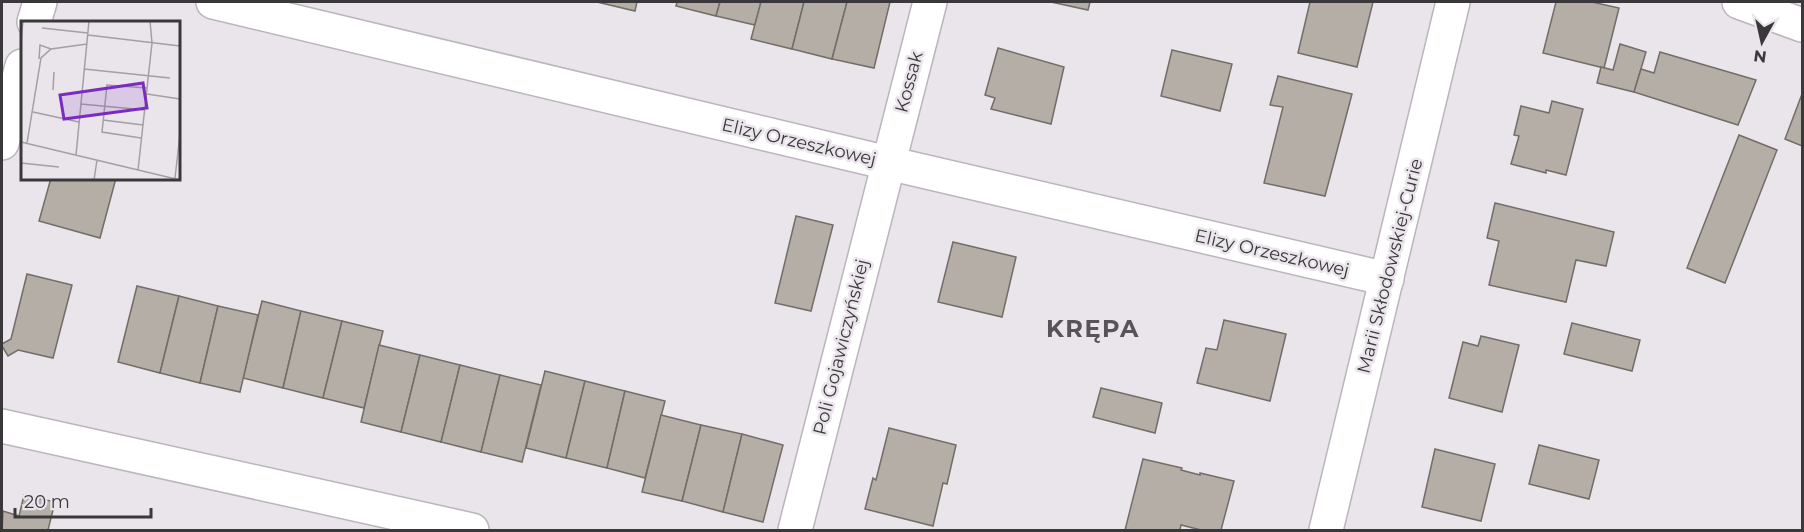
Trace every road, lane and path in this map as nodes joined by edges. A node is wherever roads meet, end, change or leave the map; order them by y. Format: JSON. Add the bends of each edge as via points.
{"nodes":[{"id":1,"x":40,"y":2,"type":"edge"},
{"id":2,"x":213,"y":2,"type":"edge"},
{"id":3,"x":930,"y":2,"type":"edge"},
{"id":4,"x":1453,"y":2,"type":"edge"},
{"id":5,"x":1739,"y":2,"type":"edge"},
{"id":6,"x":34,"y":21,"type":"edge"},
{"id":7,"x":1803,"y":25,"type":"edge"},
{"id":8,"x":21,"y":70,"type":"edge"},
{"id":9,"x":2,"y":143,"type":"edge"},
{"id":10,"x":888,"y":163,"type":"junction"},
{"id":11,"x":1387,"y":279,"type":"junction"},
{"id":12,"x":2,"y":426,"type":"edge"},
{"id":13,"x":472,"y":531,"type":"edge"},
{"id":14,"x":795,"y":531,"type":"edge"},
{"id":15,"x":1326,"y":531,"type":"edge"}],
"edges":[{"from":1,"to":6,"type":"street"},
{"from":2,"to":10,"type":"street","name":"Elizy Orzeszkowej"},
{"from":3,"to":10,"type":"street","name":"Kossak"},
{"from":4,"to":11,"type":"street","name":"Marii Skłodowskiej-Curie"},
{"from":5,"to":7,"type":"street"},
{"from":8,"to":9,"type":"street"},
{"from":10,"to":11,"type":"street","name":"Elizy Orzeszkowej"},
{"from":10,"to":14,"type":"street","name":"Poli Gojawiczyńskiej"},
{"from":11,"to":15,"type":"street","name":"Marii Skłodowskiej-Curie"},
{"from":12,"to":13,"type":"street"}]}
